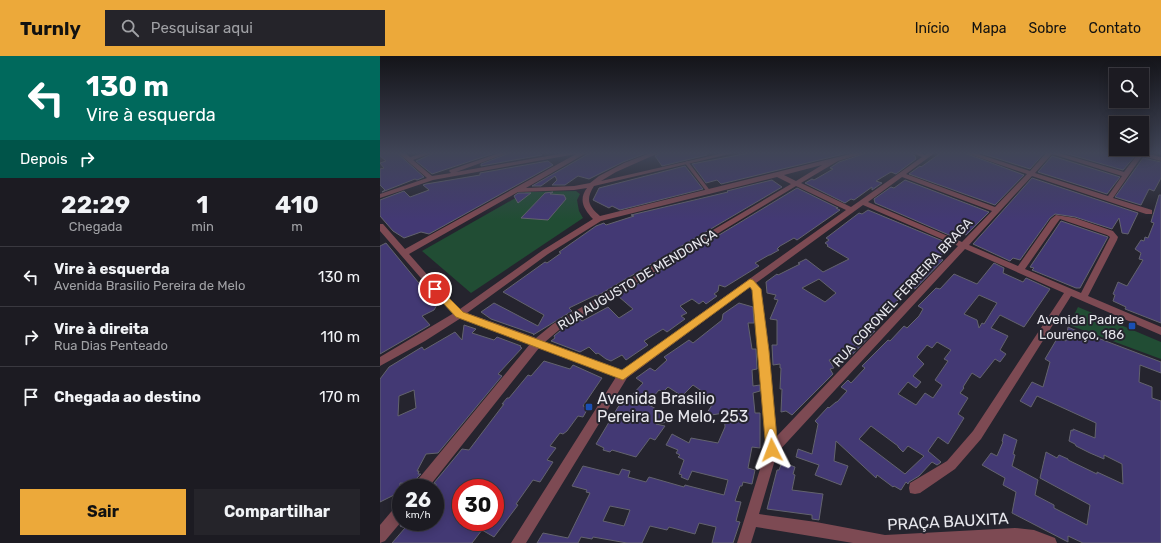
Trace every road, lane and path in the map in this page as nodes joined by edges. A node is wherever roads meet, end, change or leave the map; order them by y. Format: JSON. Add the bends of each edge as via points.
{"nodes":[{"id":1,"x":1126,"y":174,"type":"edge"},
{"id":2,"x":428,"y":175,"type":"edge"},
{"id":3,"x":446,"y":175,"type":"edge"},
{"id":4,"x":545,"y":175,"type":"edge"},
{"id":5,"x":606,"y":175,"type":"edge"},
{"id":6,"x":636,"y":175,"type":"edge"},
{"id":7,"x":695,"y":175,"type":"edge"},
{"id":8,"x":778,"y":175,"type":"joint"},
{"id":9,"x":811,"y":175,"type":"edge"},
{"id":10,"x":900,"y":175,"type":"edge"},
{"id":11,"x":903,"y":175,"type":"edge"},
{"id":12,"x":1029,"y":175,"type":"edge"},
{"id":13,"x":1036,"y":175,"type":"edge"},
{"id":14,"x":432,"y":178,"type":"junction"},
{"id":15,"x":796,"y":184,"type":"junction"},
{"id":16,"x":592,"y":185,"type":"junction"},
{"id":17,"x":518,"y":190,"type":"junction"},
{"id":18,"x":709,"y":192,"type":"junction"},
{"id":19,"x":380,"y":196,"type":"edge"},
{"id":20,"x":1109,"y":199,"type":"junction"},
{"id":21,"x":862,"y":202,"type":"junction"},
{"id":22,"x":851,"y":210,"type":"junction"},
{"id":23,"x":997,"y":210,"type":"junction"},
{"id":24,"x":1148,"y":212,"type":"dead end"},
{"id":25,"x":598,"y":219,"type":"junction"},
{"id":26,"x":380,"y":226,"type":"edge"},
{"id":27,"x":963,"y":246,"type":"junction"},
{"id":28,"x":404,"y":253,"type":"junction"},
{"id":29,"x":1020,"y":270,"type":"junction"},
{"id":30,"x":750,"y":282,"type":"junction"},
{"id":31,"x":1069,"y":292,"type":"junction"},
{"id":32,"x":1083,"y":298,"type":"junction"},
{"id":33,"x":460,"y":314,"type":"junction"},
{"id":34,"x":1161,"y":331,"type":"edge"},
{"id":35,"x":537,"y":343,"type":"junction"},
{"id":36,"x":380,"y":362,"type":"edge"},
{"id":37,"x":623,"y":375,"type":"junction"},
{"id":38,"x":772,"y":450,"type":"junction"},
{"id":39,"x":427,"y":479,"type":"edge"},
{"id":40,"x":916,"y":488,"type":"dead end"},
{"id":41,"x":752,"y":520,"type":"junction"},
{"id":42,"x":392,"y":521,"type":"edge"},
{"id":43,"x":380,"y":536,"type":"edge"},
{"id":44,"x":518,"y":543,"type":"edge"},
{"id":45,"x":744,"y":543,"type":"edge"},
{"id":46,"x":1050,"y":543,"type":"edge"}],
"edges":[{"from":1,"to":20,"type":"street"},
{"from":2,"to":14,"type":"street"},
{"from":3,"to":14,"type":"street"},
{"from":4,"to":17,"type":"street"},
{"from":5,"to":16,"type":"street"},
{"from":6,"to":16,"type":"street"},
{"from":7,"to":18,"type":"lane"},
{"from":8,"to":15,"type":"street"},
{"from":8,"to":18,"type":"street"},
{"from":9,"to":15,"type":"street","name":"RUA AUGUSTO DE MENDONÇA"},
{"from":10,"to":21,"type":"street"},
{"from":11,"to":23,"type":"street"},
{"from":12,"to":23,"type":"street","name":"RUA CORONEL FERREIRA BRAGA"},
{"from":13,"to":20,"type":"street"},
{"from":14,"to":19,"type":"street"},
{"from":15,"to":22,"type":"street"},
{"from":15,"to":35,"type":"street","name":"RUA AUGUSTO DE MENDONÇA","via":[[570,317]]},
{"from":16,"to":17,"type":"street"},
{"from":16,"to":25,"type":"street","via":[[585,197],[586,203]]},
{"from":17,"to":28,"type":"street"},
{"from":18,"to":25,"type":"street"},
{"from":20,"to":24,"type":"street"},
{"from":21,"to":22,"type":"street"},
{"from":21,"to":27,"type":"street"},
{"from":22,"to":30,"type":"street"},
{"from":23,"to":27,"type":"street","name":"RUA CORONEL FERREIRA BRAGA"},
{"from":25,"to":33,"type":"street"},
{"from":26,"to":28,"type":"street"},
{"from":27,"to":29,"type":"street"},
{"from":27,"to":38,"type":"street","name":"RUA CORONEL FERREIRA BRAGA"},
{"from":28,"to":33,"type":"street"},
{"from":29,"to":31,"type":"street"},
{"from":29,"to":32,"type":"street","via":[[1059,217],[1110,233],[1114,237],[1113,240]]},
{"from":30,"to":37,"type":"street"},
{"from":30,"to":38,"type":"street","via":[[757,289]]},
{"from":31,"to":32,"type":"street"},
{"from":31,"to":40,"type":"street","via":[[977,435],[951,464]]},
{"from":32,"to":34,"type":"street"},
{"from":33,"to":35,"type":"street"},
{"from":33,"to":36,"type":"street"},
{"from":35,"to":37,"type":"street"},
{"from":35,"to":39,"type":"street","name":"RUA AUGUSTO DE MENDONÇA"},
{"from":37,"to":44,"type":"street"},
{"from":38,"to":41,"type":"street"},
{"from":41,"to":45,"type":"street"},
{"from":41,"to":46,"type":"street","name":"PRAÇA BAUXITA","via":[[885,542],[1016,535],[1034,537]]},
{"from":42,"to":43,"type":"street"}]}
